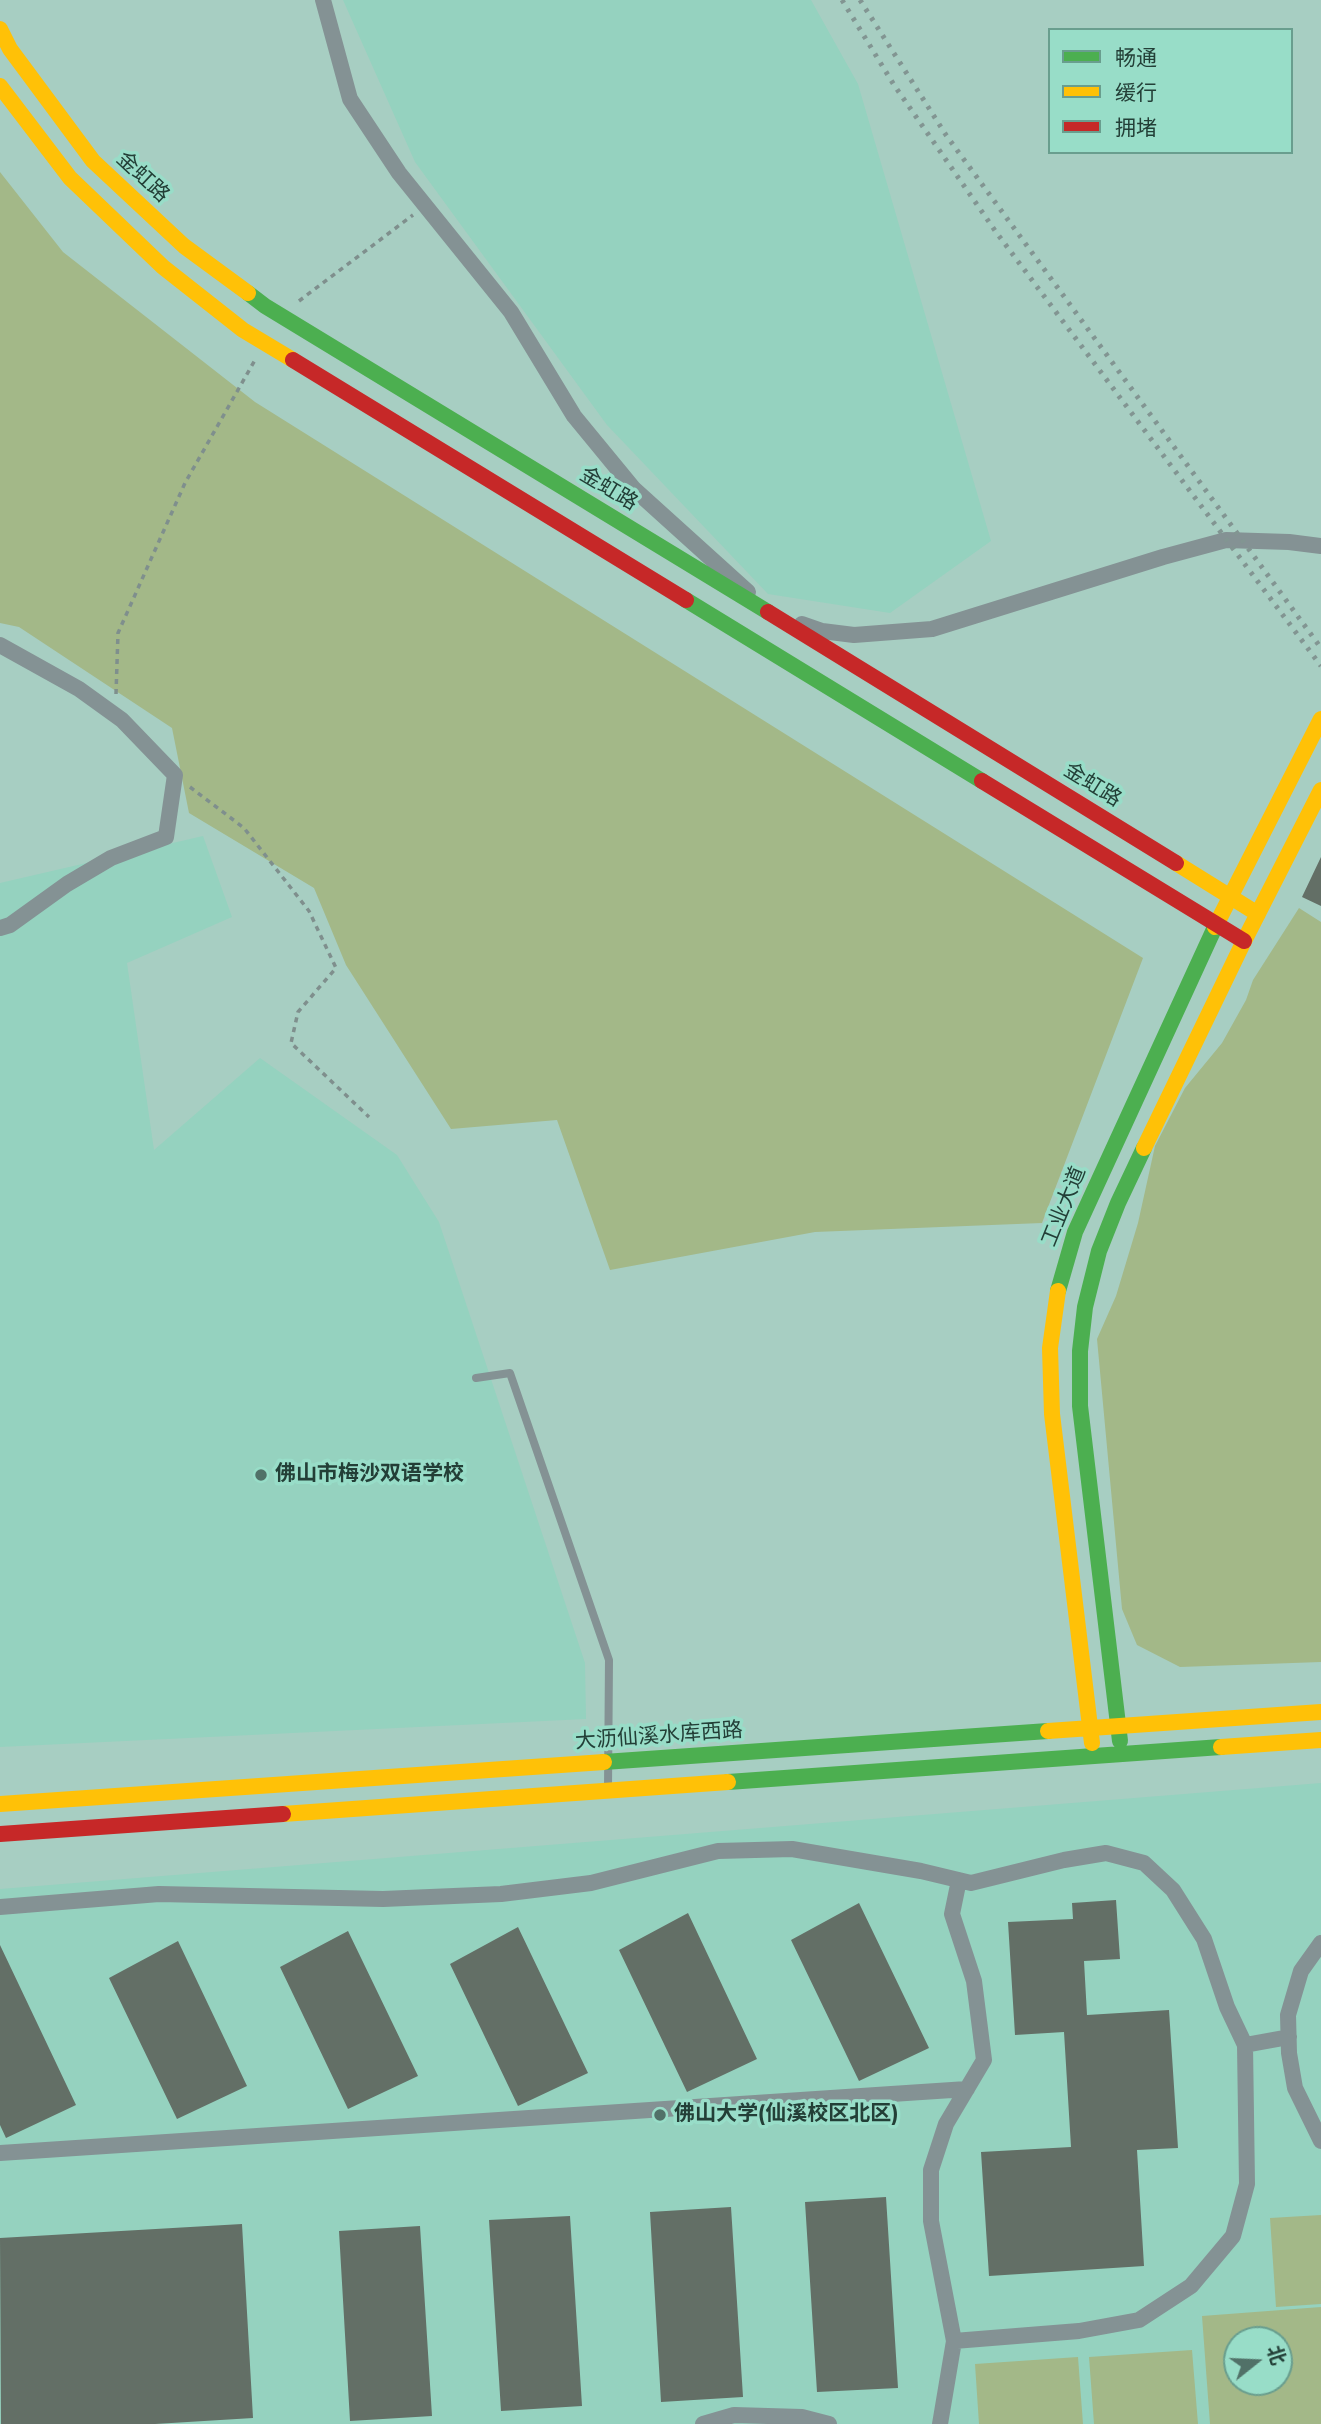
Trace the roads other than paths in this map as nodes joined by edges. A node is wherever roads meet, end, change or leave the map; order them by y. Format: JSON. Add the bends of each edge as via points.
{"nodes":[{"id":1,"x":323,"y":0,"type":"edge"},
{"id":2,"x":0,"y":29,"type":"edge"},
{"id":3,"x":0,"y":86,"type":"edge"},
{"id":4,"x":1321,"y":546,"type":"edge"},
{"id":5,"x":0,"y":645,"type":"edge"},
{"id":6,"x":1321,"y":719,"type":"edge"},
{"id":7,"x":1321,"y":790,"type":"edge"},
{"id":8,"x":1231,"y":897,"type":"junction"},
{"id":9,"x":1258,"y":914,"type":"junction"},
{"id":10,"x":1216,"y":924,"type":"junction"},
{"id":11,"x":0,"y":928,"type":"edge"},
{"id":12,"x":1244,"y":941,"type":"junction"},
{"id":13,"x":476,"y":1378,"type":"dead end"},
{"id":14,"x":1321,"y":1712,"type":"edge"},
{"id":15,"x":1118,"y":1727,"type":"junction"},
{"id":16,"x":1090,"y":1728,"type":"junction"},
{"id":17,"x":1321,"y":1740,"type":"edge"},
{"id":18,"x":1121,"y":1755,"type":"junction"},
{"id":19,"x":1094,"y":1757,"type":"junction"},
{"id":20,"x":608,"y":1762,"type":"junction"},
{"id":21,"x":608,"y":1792,"type":"junction"},
{"id":22,"x":0,"y":1804,"type":"edge"},
{"id":23,"x":0,"y":1834,"type":"edge"},
{"id":24,"x":959,"y":1880,"type":"junction"},
{"id":25,"x":0,"y":1907,"type":"edge"},
{"id":26,"x":1321,"y":1943,"type":"edge"},
{"id":27,"x":1289,"y":2037,"type":"junction"},
{"id":28,"x":1245,"y":2045,"type":"junction"},
{"id":29,"x":967,"y":2089,"type":"junction"},
{"id":30,"x":1321,"y":2141,"type":"edge"},
{"id":31,"x":0,"y":2153,"type":"edge"},
{"id":32,"x":954,"y":2341,"type":"junction"},
{"id":33,"x":703,"y":2424,"type":"edge"},
{"id":34,"x":829,"y":2424,"type":"edge"},
{"id":35,"x":940,"y":2424,"type":"edge"}],
"edges":[{"from":1,"to":4,"type":"street","via":[[350,99],[400,173],[511,312],[573,416],[634,489],[769,612],[821,631],[854,635],[932,629],[1226,540]]},
{"from":2,"to":8,"type":"street","name":"金虹路","via":[[93,161],[184,246],[280,315]]},
{"from":3,"to":10,"type":"street","via":[[70,178],[163,267],[243,330]]},
{"from":5,"to":11,"type":"street","via":[[116,715],[175,775],[166,837],[111,858]]},
{"from":6,"to":8,"type":"street","name":"工业大道"},
{"from":7,"to":9,"type":"street"},
{"from":8,"to":9,"type":"street","name":"金虹路"},
{"from":8,"to":10,"type":"street","name":"工业大道"},
{"from":9,"to":12,"type":"street"},
{"from":10,"to":12,"type":"street"},
{"from":10,"to":16,"type":"street","name":"工业大道","via":[[1074,1232],[1058,1288],[1050,1348],[1052,1414]]},
{"from":12,"to":15,"type":"street","via":[[1118,1203],[1099,1251],[1085,1307],[1080,1405]]},
{"from":13,"to":20,"type":"lane","via":[[510,1373],[569,1542],[609,1660]]},
{"from":14,"to":15,"type":"street","name":"大沥仙溪水库西路"},
{"from":15,"to":16,"type":"street","name":"大沥仙溪水库西路"},
{"from":15,"to":18,"type":"street"},
{"from":16,"to":19,"type":"street","name":"工业大道"},
{"from":16,"to":20,"type":"street","name":"大沥仙溪水库西路"},
{"from":17,"to":18,"type":"street"},
{"from":18,"to":19,"type":"street"},
{"from":19,"to":21,"type":"street"},
{"from":20,"to":21,"type":"lane"},
{"from":20,"to":22,"type":"street","name":"大沥仙溪水库西路"},
{"from":21,"to":23,"type":"street"},
{"from":24,"to":25,"type":"street","via":[[792,1849],[730,1850],[591,1883],[501,1894],[383,1899],[159,1894]]},
{"from":24,"to":28,"type":"street","via":[[971,1883],[1106,1853],[1144,1863],[1173,1890],[1204,1939]]},
{"from":24,"to":29,"type":"street","via":[[952,1914],[974,1981],[984,2060]]},
{"from":26,"to":27,"type":"street","via":[[1301,1971],[1288,2015]]},
{"from":27,"to":28,"type":"street"},
{"from":27,"to":30,"type":"street","via":[[1295,2088]]},
{"from":28,"to":32,"type":"street","via":[[1247,2183],[1233,2236],[1191,2286],[1139,2320],[1079,2332]]},
{"from":29,"to":31,"type":"street"},
{"from":29,"to":32,"type":"street","via":[[946,2124],[931,2170],[931,2221]]},
{"from":32,"to":35,"type":"street"},
{"from":33,"to":34,"type":"street","via":[[734,2415],[802,2417]]}]}
